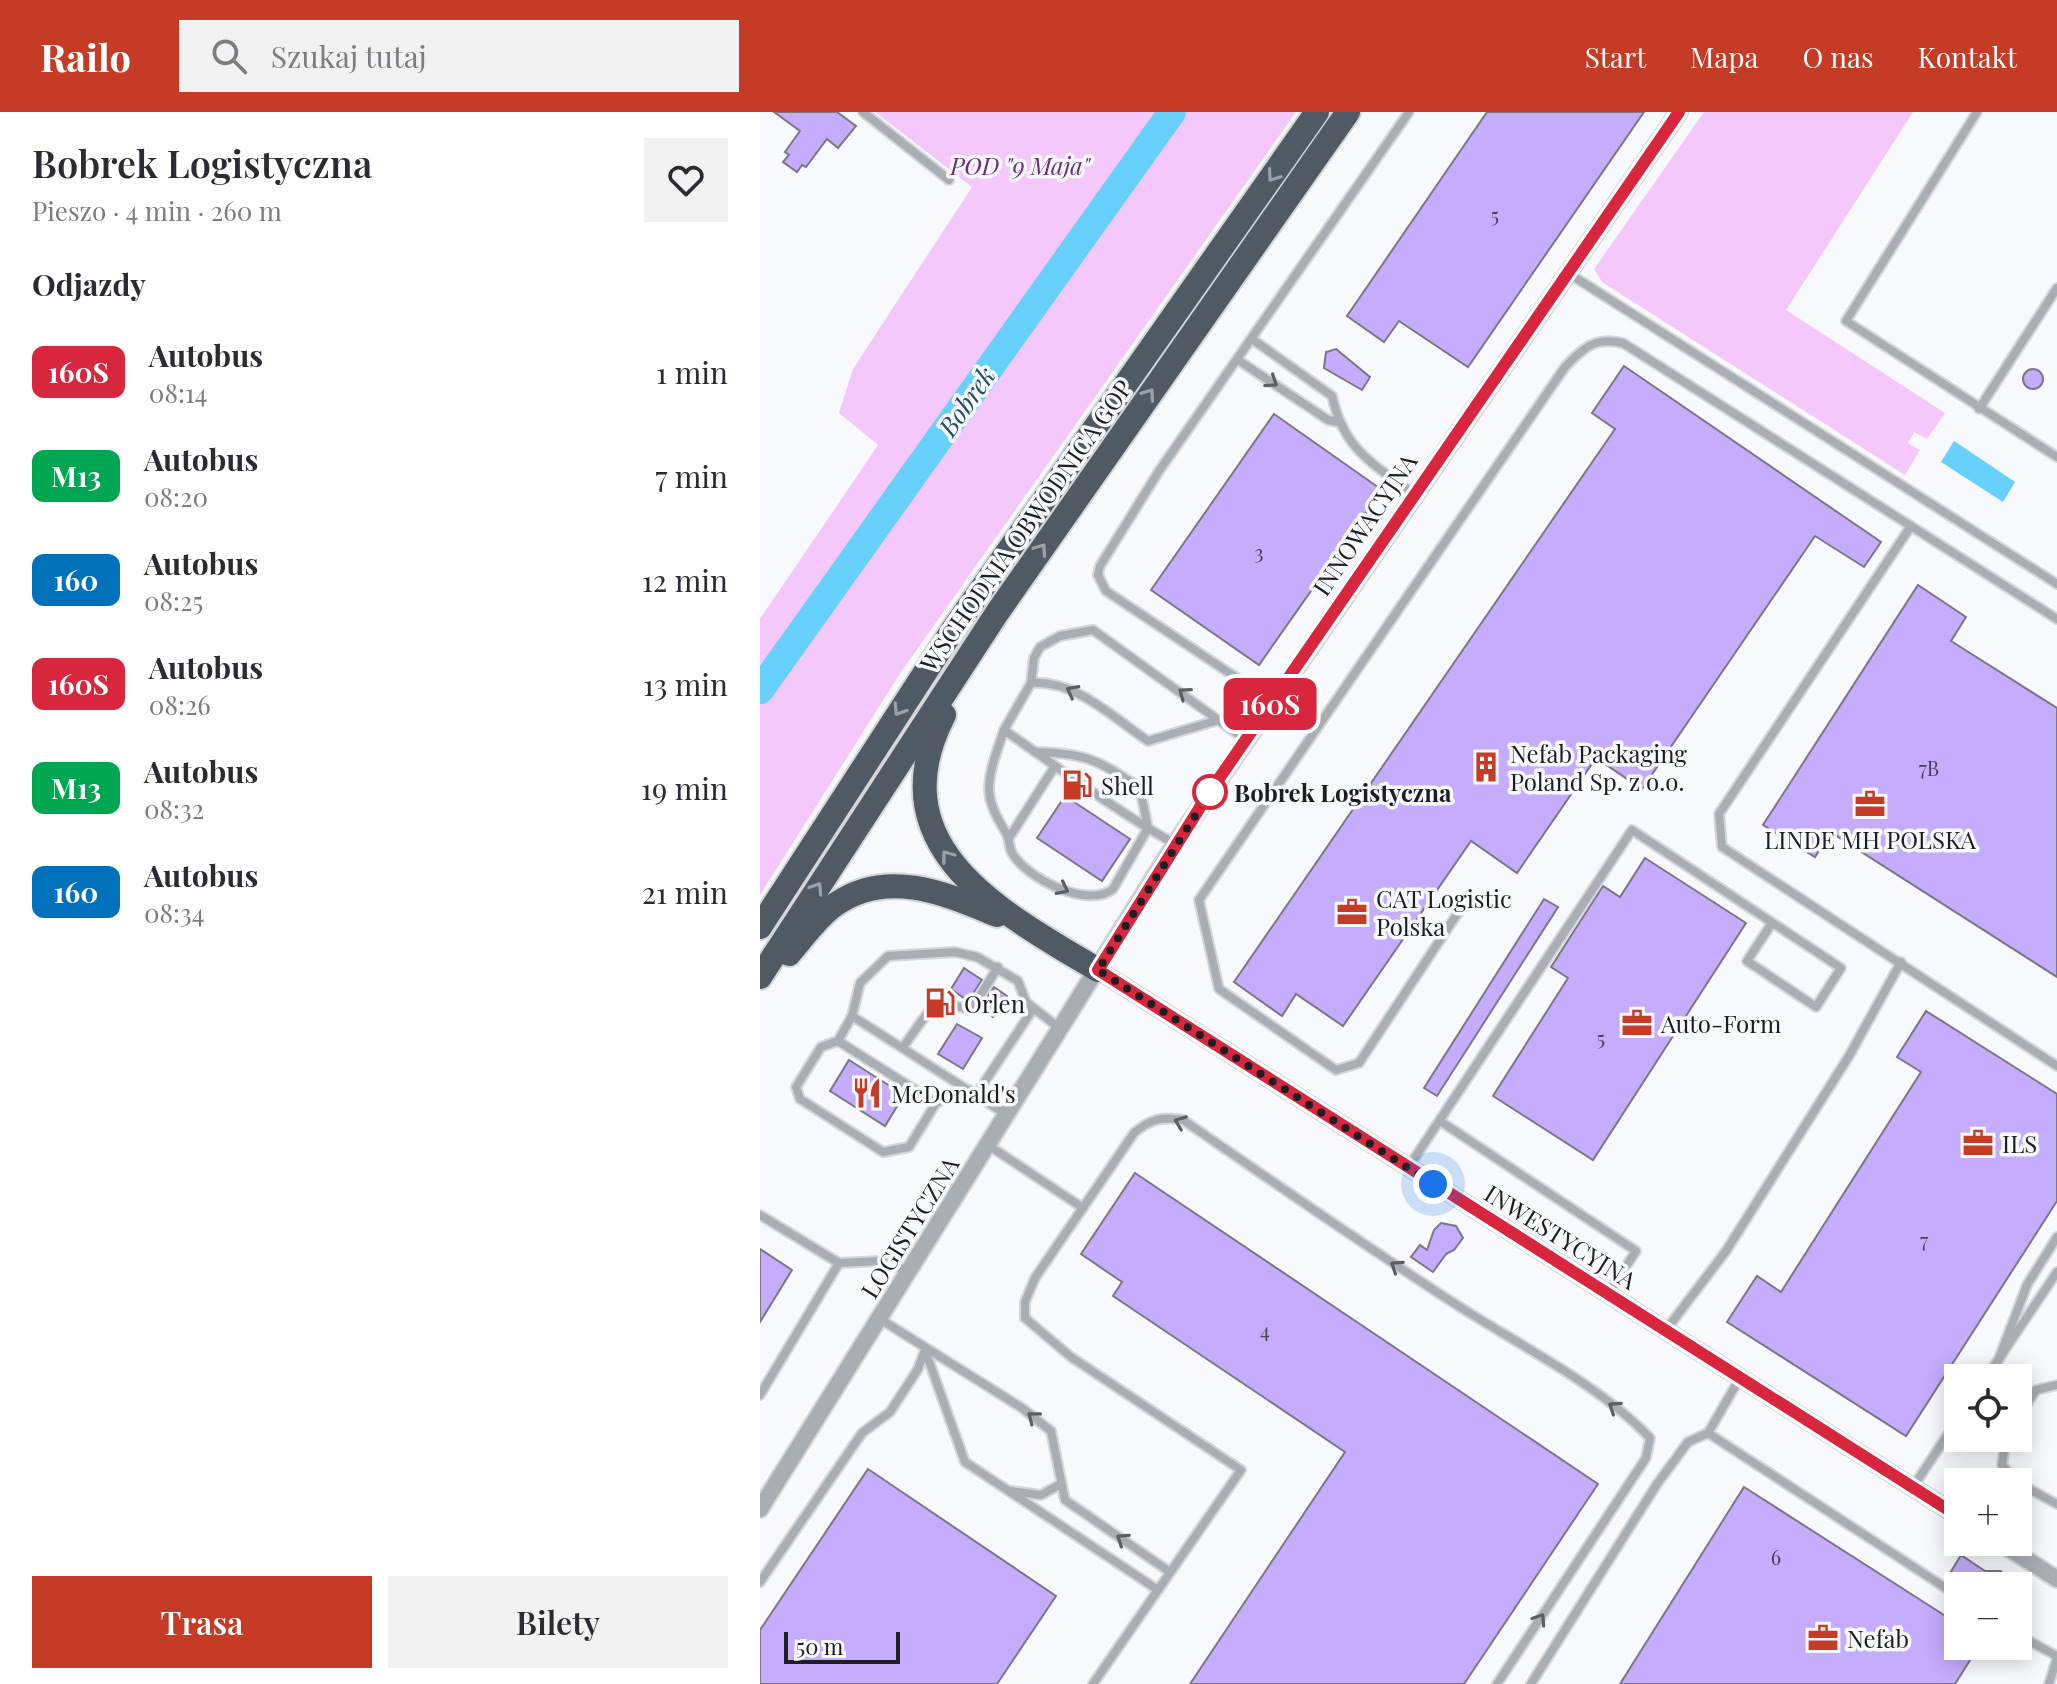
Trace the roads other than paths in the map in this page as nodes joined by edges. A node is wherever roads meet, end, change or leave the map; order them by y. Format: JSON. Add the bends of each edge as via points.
{"nodes":[{"id":1,"x":863,"y":112,"type":"edge"},
{"id":2,"x":1317,"y":112,"type":"edge"},
{"id":3,"x":1348,"y":112,"type":"edge"},
{"id":4,"x":1409,"y":112,"type":"edge"},
{"id":5,"x":1679,"y":112,"type":"edge"},
{"id":6,"x":1977,"y":112,"type":"edge"},
{"id":7,"x":949,"y":180,"type":"dead end"},
{"id":8,"x":1566,"y":272,"type":"junction"},
{"id":9,"x":2057,"y":288,"type":"edge"},
{"id":10,"x":1252,"y":339,"type":"junction"},
{"id":11,"x":1238,"y":360,"type":"junction"},
{"id":12,"x":1979,"y":409,"type":"junction"},
{"id":13,"x":1338,"y":422,"type":"junction"},
{"id":14,"x":2057,"y":457,"type":"edge"},
{"id":15,"x":1414,"y":494,"type":"junction"},
{"id":16,"x":1911,"y":526,"type":"junction"},
{"id":17,"x":2057,"y":584,"type":"edge"},
{"id":18,"x":997,"y":613,"type":"junction"},
{"id":19,"x":2057,"y":619,"type":"edge"},
{"id":20,"x":1031,"y":683,"type":"junction"},
{"id":21,"x":1252,"y":688,"type":"dead end"},
{"id":22,"x":1215,"y":721,"type":"junction"},
{"id":23,"x":1004,"y":730,"type":"junction"},
{"id":24,"x":1246,"y":740,"type":"junction"},
{"id":25,"x":1035,"y":752,"type":"junction"},
{"id":26,"x":1055,"y":766,"type":"junction"},
{"id":27,"x":1148,"y":828,"type":"junction"},
{"id":28,"x":1009,"y":838,"type":"junction"},
{"id":29,"x":1175,"y":844,"type":"junction"},
{"id":30,"x":1469,"y":896,"type":"dead end"},
{"id":31,"x":1772,"y":923,"type":"junction"},
{"id":32,"x":1025,"y":926,"type":"junction"},
{"id":33,"x":760,"y":927,"type":"edge"},
{"id":34,"x":1901,"y":962,"type":"junction"},
{"id":35,"x":998,"y":967,"type":"junction"},
{"id":36,"x":1098,"y":970,"type":"junction"},
{"id":37,"x":760,"y":977,"type":"edge"},
{"id":38,"x":760,"y":987,"type":"edge"},
{"id":39,"x":1033,"y":1009,"type":"junction"},
{"id":40,"x":852,"y":1016,"type":"junction"},
{"id":41,"x":1060,"y":1028,"type":"junction"},
{"id":42,"x":838,"y":1041,"type":"junction"},
{"id":43,"x":903,"y":1047,"type":"junction"},
{"id":44,"x":2057,"y":1066,"type":"edge"},
{"id":45,"x":972,"y":1092,"type":"junction"},
{"id":46,"x":936,"y":1103,"type":"junction"},
{"id":47,"x":1007,"y":1115,"type":"junction"},
{"id":48,"x":1440,"y":1121,"type":"junction"},
{"id":49,"x":988,"y":1145,"type":"junction"},
{"id":50,"x":1408,"y":1168,"type":"junction"},
{"id":51,"x":1083,"y":1208,"type":"junction"},
{"id":52,"x":760,"y":1215,"type":"edge"},
{"id":53,"x":2057,"y":1237,"type":"edge"},
{"id":54,"x":839,"y":1263,"type":"junction"},
{"id":55,"x":909,"y":1271,"type":"junction"},
{"id":56,"x":2057,"y":1272,"type":"edge"},
{"id":57,"x":1608,"y":1294,"type":"junction"},
{"id":58,"x":880,"y":1319,"type":"junction"},
{"id":59,"x":1666,"y":1331,"type":"junction"},
{"id":60,"x":925,"y":1349,"type":"junction"},
{"id":61,"x":1998,"y":1361,"type":"junction"},
{"id":62,"x":1996,"y":1364,"type":"edge"},
{"id":63,"x":1740,"y":1378,"type":"junction"},
{"id":64,"x":2057,"y":1385,"type":"edge"},
{"id":65,"x":760,"y":1395,"type":"edge"},
{"id":66,"x":2032,"y":1396,"type":"edge"},
{"id":67,"x":1708,"y":1433,"type":"junction"},
{"id":68,"x":1944,"y":1440,"type":"edge"},
{"id":69,"x":1059,"y":1485,"type":"junction"},
{"id":70,"x":1913,"y":1487,"type":"junction"},
{"id":71,"x":1006,"y":1490,"type":"junction"},
{"id":72,"x":2032,"y":1490,"type":"edge"},
{"id":73,"x":2057,"y":1504,"type":"edge"},
{"id":74,"x":1944,"y":1507,"type":"edge"},
{"id":75,"x":760,"y":1509,"type":"edge"},
{"id":76,"x":2021,"y":1556,"type":"edge"},
{"id":77,"x":1170,"y":1572,"type":"junction"},
{"id":78,"x":2057,"y":1579,"type":"edge"},
{"id":79,"x":760,"y":1582,"type":"edge"},
{"id":80,"x":1944,"y":1587,"type":"edge"},
{"id":81,"x":1158,"y":1590,"type":"junction"},
{"id":82,"x":2032,"y":1643,"type":"edge"},
{"id":83,"x":2057,"y":1657,"type":"edge"},
{"id":84,"x":1093,"y":1684,"type":"edge"},
{"id":85,"x":1497,"y":1684,"type":"edge"},
{"id":86,"x":1531,"y":1684,"type":"edge"},
{"id":87,"x":2049,"y":1684,"type":"edge"}],
"edges":[{"from":1,"to":7,"type":"lane"},
{"from":2,"to":33,"type":"highway","name":"WSCHODNIA OBWODNICA GOP","one_way":true,"via":[[952,631]]},
{"from":18,"to":3,"type":"highway","name":"WSCHODNIA OBWODNICA GOP","one_way":true},
{"from":4,"to":10,"type":"lane"},
{"from":5,"to":8,"type":"street","name":"INNOWACYJNA"},
{"from":6,"to":12,"type":"lane","via":[[1846,321]]},
{"from":8,"to":15,"type":"street","name":"INNOWACYJNA"},
{"from":8,"to":17,"type":"lane"},
{"from":9,"to":12,"type":"lane"},
{"from":10,"to":11,"type":"lane"},
{"from":10,"to":13,"type":"lane","via":[[1332,396]]},
{"from":11,"to":13,"type":"lane","one_way":true},
{"from":11,"to":21,"type":"lane","via":[[1159,471],[1098,575],[1106,591]]},
{"from":12,"to":14,"type":"lane"},
{"from":13,"to":15,"type":"lane","via":[[1362,457]]},
{"from":15,"to":24,"type":"street","name":"INNOWACYJNA"},
{"from":16,"to":19,"type":"lane"},
{"from":16,"to":30,"type":"lane","via":[[1623,343],[1587,344],[1565,367],[1199,900],[1219,989],[1336,1070],[1359,1063]]},
{"from":16,"to":34,"type":"lane","via":[[1719,814],[1722,847]]},
{"from":32,"to":18,"type":"highway","one_way":true,"via":[[949,860],[935,840],[923,792],[931,741]]},
{"from":37,"to":18,"type":"highway","name":"WSCHODNIA OBWODNICA GOP","one_way":true},
{"from":22,"to":20,"type":"lane","one_way":true,"via":[[1148,741],[1070,688]]},
{"from":22,"to":20,"type":"lane","one_way":true,"via":[[1204,707],[1093,630],[1060,636],[1040,647]]},
{"from":20,"to":23,"type":"lane"},
{"from":22,"to":24,"type":"lane"},
{"from":23,"to":25,"type":"lane"},
{"from":23,"to":28,"type":"lane","via":[[989,790],[994,815]]},
{"from":24,"to":29,"type":"street","name":"INNOWACYJNA"},
{"from":25,"to":26,"type":"lane"},
{"from":25,"to":27,"type":"lane","via":[[1096,759],[1140,788]]},
{"from":26,"to":27,"type":"lane"},
{"from":26,"to":28,"type":"lane"},
{"from":28,"to":27,"type":"lane","one_way":true,"via":[[1011,853],[1029,870],[1085,898],[1113,889]]},
{"from":27,"to":29,"type":"lane"},
{"from":29,"to":36,"type":"street","name":"INNOWACYJNA"},
{"from":31,"to":31,"type":"lane","via":[[1841,968],[1816,1007],[1747,961]]},
{"from":31,"to":48,"type":"lane","via":[[1632,830]]},
{"from":32,"to":36,"type":"highway"},
{"from":32,"to":38,"type":"highway","via":[[943,893],[900,885],[874,888],[835,904]]},
{"from":34,"to":44,"type":"lane"},
{"from":34,"to":59,"type":"lane","via":[[1849,1056],[1726,1251]]},
{"from":35,"to":39,"type":"lane","via":[[1018,981]]},
{"from":35,"to":40,"type":"lane","via":[[955,952],[888,956],[860,983]]},
{"from":35,"to":43,"type":"lane","via":[[971,1010],[952,1005],[931,1008]]},
{"from":36,"to":41,"type":"street","name":"LOGISTYCZNA"},
{"from":36,"to":50,"type":"street","name":"INWESTYCYJNA"},
{"from":39,"to":41,"type":"lane"},
{"from":39,"to":45,"type":"lane"},
{"from":40,"to":42,"type":"lane"},
{"from":40,"to":43,"type":"lane"},
{"from":41,"to":47,"type":"street","name":"LOGISTYCZNA"},
{"from":42,"to":46,"type":"lane"},
{"from":42,"to":46,"type":"lane","via":[[821,1047],[796,1087],[800,1099],[883,1152],[909,1147]]},
{"from":43,"to":45,"type":"lane"},
{"from":45,"to":46,"type":"lane"},
{"from":45,"to":47,"type":"lane"},
{"from":47,"to":49,"type":"street","name":"LOGISTYCZNA"},
{"from":48,"to":50,"type":"lane"},
{"from":48,"to":57,"type":"lane","via":[[1636,1251]]},
{"from":49,"to":51,"type":"lane"},
{"from":49,"to":55,"type":"street","name":"LOGISTYCZNA"},
{"from":50,"to":57,"type":"street","name":"INWESTYCYJNA"},
{"from":51,"to":77,"type":"lane","via":[[1035,1278],[1025,1318],[1071,1357],[1241,1470]]},
{"from":85,"to":51,"type":"lane","one_way":true,"via":[[1646,1458],[1650,1438],[1632,1419],[1183,1120],[1147,1121]]},
{"from":52,"to":54,"type":"lane"},
{"from":53,"to":61,"type":"lane","via":[[2027,1285]]},
{"from":54,"to":55,"type":"lane","via":[[881,1261]]},
{"from":54,"to":65,"type":"lane"},
{"from":55,"to":58,"type":"street","name":"LOGISTYCZNA"},
{"from":56,"to":61,"type":"lane"},
{"from":57,"to":59,"type":"street","name":"INWESTYCYJNA"},
{"from":58,"to":60,"type":"lane"},
{"from":58,"to":75,"type":"street","name":"LOGISTYCZNA"},
{"from":59,"to":63,"type":"street","name":"INWESTYCYJNA"},
{"from":69,"to":60,"type":"lane","one_way":true,"via":[[1051,1431]]},
{"from":60,"to":71,"type":"lane","via":[[965,1462]]},
{"from":60,"to":79,"type":"lane","via":[[890,1412],[862,1433]]},
{"from":61,"to":62,"type":"lane"},
{"from":63,"to":67,"type":"lane"},
{"from":63,"to":70,"type":"street","name":"INWESTYCYJNA"},
{"from":64,"to":66,"type":"lane","via":[[2036,1390]]},
{"from":67,"to":80,"type":"lane"},
{"from":67,"to":86,"type":"lane","via":[[1688,1442],[1657,1484]]},
{"from":68,"to":70,"type":"lane"},
{"from":69,"to":71,"type":"lane","via":[[1041,1495]]},
{"from":77,"to":69,"type":"lane","one_way":true,"via":[[1065,1500]]},
{"from":70,"to":74,"type":"street","name":"INWESTYCYJNA"},
{"from":71,"to":81,"type":"lane"},
{"from":72,"to":73,"type":"lane"},
{"from":76,"to":78,"type":"street"},
{"from":77,"to":81,"type":"lane"},
{"from":81,"to":84,"type":"lane"},
{"from":82,"to":83,"type":"lane"},
{"from":83,"to":87,"type":"lane"}]}
